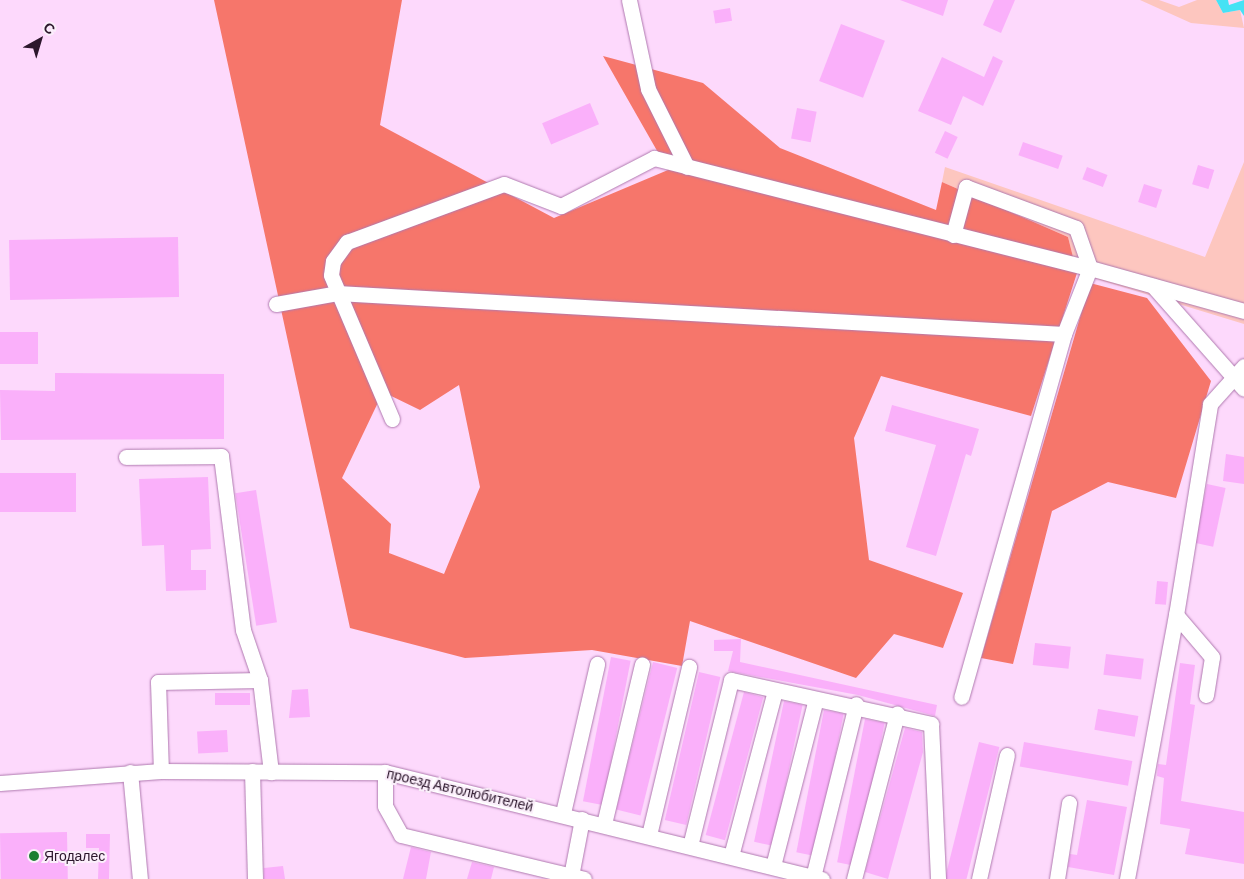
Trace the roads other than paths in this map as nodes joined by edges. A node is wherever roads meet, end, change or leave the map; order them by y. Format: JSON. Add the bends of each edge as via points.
{"nodes":[{"id":1,"x":629,"y":0,"type":"edge"},
{"id":2,"x":687,"y":167,"type":"junction"},
{"id":3,"x":953,"y":235,"type":"junction"},
{"id":4,"x":1090,"y":268,"type":"junction"},
{"id":5,"x":1153,"y":286,"type":"junction"},
{"id":6,"x":337,"y":293,"type":"junction"},
{"id":7,"x":276,"y":304,"type":"dead end"},
{"id":8,"x":1244,"y":312,"type":"edge"},
{"id":9,"x":1064,"y":334,"type":"junction"},
{"id":10,"x":1239,"y":371,"type":"edge"},
{"id":11,"x":1244,"y":389,"type":"edge"},
{"id":12,"x":392,"y":419,"type":"dead end"},
{"id":13,"x":126,"y":457,"type":"dead end"},
{"id":14,"x":1176,"y":615,"type":"junction"},
{"id":15,"x":597,"y":664,"type":"dead end"},
{"id":16,"x":642,"y":664,"type":"dead end"},
{"id":17,"x":689,"y":667,"type":"dead end"},
{"id":18,"x":260,"y":680,"type":"junction"},
{"id":19,"x":775,"y":691,"type":"junction"},
{"id":20,"x":1206,"y":695,"type":"dead end"},
{"id":21,"x":961,"y":697,"type":"dead end"},
{"id":22,"x":816,"y":699,"type":"junction"},
{"id":23,"x":856,"y":704,"type":"junction"},
{"id":24,"x":897,"y":714,"type":"junction"},
{"id":25,"x":1007,"y":755,"type":"dead end"},
{"id":26,"x":160,"y":771,"type":"junction"},
{"id":27,"x":252,"y":771,"type":"junction"},
{"id":28,"x":130,"y":772,"type":"junction"},
{"id":29,"x":272,"y":772,"type":"junction"},
{"id":30,"x":385,"y":772,"type":"junction"},
{"id":31,"x":0,"y":783,"type":"edge"},
{"id":32,"x":1069,"y":803,"type":"dead end"},
{"id":33,"x":562,"y":814,"type":"junction"},
{"id":34,"x":582,"y":818,"type":"junction"},
{"id":35,"x":604,"y":824,"type":"junction"},
{"id":36,"x":648,"y":835,"type":"junction"},
{"id":37,"x":690,"y":846,"type":"junction"},
{"id":38,"x":731,"y":856,"type":"junction"},
{"id":39,"x":773,"y":866,"type":"junction"},
{"id":40,"x":794,"y":876,"type":"edge"},
{"id":41,"x":577,"y":877,"type":"edge"},
{"id":42,"x":817,"y":878,"type":"edge"},
{"id":43,"x":140,"y":879,"type":"edge"},
{"id":44,"x":255,"y":879,"type":"edge"},
{"id":45,"x":854,"y":879,"type":"edge"},
{"id":46,"x":938,"y":879,"type":"edge"},
{"id":47,"x":979,"y":879,"type":"edge"},
{"id":48,"x":1057,"y":879,"type":"edge"},
{"id":49,"x":1127,"y":879,"type":"edge"}],
"edges":[{"from":1,"to":2,"type":"street","via":[[648,89]]},
{"from":2,"to":3,"type":"street"},
{"from":2,"to":6,"type":"street","via":[[654,158],[561,206],[504,184],[347,242],[333,261],[331,275]]},
{"from":3,"to":4,"type":"street"},
{"from":3,"to":4,"type":"street","via":[[966,187],[1076,228]]},
{"from":4,"to":5,"type":"street"},
{"from":4,"to":9,"type":"street"},
{"from":5,"to":8,"type":"street"},
{"from":5,"to":10,"type":"street"},
{"from":6,"to":7,"type":"street"},
{"from":6,"to":9,"type":"street"},
{"from":6,"to":12,"type":"street"},
{"from":9,"to":21,"type":"street"},
{"from":10,"to":11,"type":"street"},
{"from":10,"to":14,"type":"street","via":[[1210,404]]},
{"from":13,"to":18,"type":"street","via":[[221,456],[243,630]]},
{"from":14,"to":20,"type":"street","via":[[1212,657]]},
{"from":14,"to":49,"type":"street"},
{"from":15,"to":33,"type":"street"},
{"from":16,"to":35,"type":"street"},
{"from":17,"to":36,"type":"street"},
{"from":18,"to":26,"type":"street","via":[[158,682]]},
{"from":18,"to":29,"type":"street"},
{"from":19,"to":22,"type":"street"},
{"from":19,"to":37,"type":"street","via":[[730,680]]},
{"from":19,"to":38,"type":"street"},
{"from":22,"to":23,"type":"street"},
{"from":22,"to":39,"type":"street"},
{"from":23,"to":24,"type":"street"},
{"from":23,"to":42,"type":"street"},
{"from":24,"to":45,"type":"street"},
{"from":24,"to":46,"type":"street","via":[[931,724]]},
{"from":25,"to":47,"type":"street"},
{"from":26,"to":27,"type":"street","name":"проезд Автолюбителей"},
{"from":26,"to":28,"type":"street","name":"проезд Автолюбителей"},
{"from":27,"to":29,"type":"street","name":"проезд Автолюбителей"},
{"from":27,"to":44,"type":"street"},
{"from":28,"to":31,"type":"street","name":"проезд Автолюбителей"},
{"from":28,"to":43,"type":"street"},
{"from":29,"to":30,"type":"street","name":"проезд Автолюбителей"},
{"from":30,"to":33,"type":"street","name":"проезд Автолюбителей"},
{"from":30,"to":41,"type":"street","via":[[386,806],[401,835]]},
{"from":32,"to":48,"type":"street"},
{"from":33,"to":34,"type":"street","name":"проезд Автолюбителей"},
{"from":34,"to":35,"type":"street","name":"проезд Автолюбителей"},
{"from":34,"to":41,"type":"street"},
{"from":35,"to":36,"type":"street","name":"проезд Автолюбителей"},
{"from":36,"to":37,"type":"street","name":"проезд Автолюбителей"},
{"from":37,"to":38,"type":"street","name":"проезд Автолюбителей"},
{"from":38,"to":39,"type":"street","name":"проезд Автолюбителей"},
{"from":39,"to":40,"type":"street","name":"проезд Автолюбителей"},
{"from":40,"to":42,"type":"street","name":"проезд Автолюбителей"}]}
